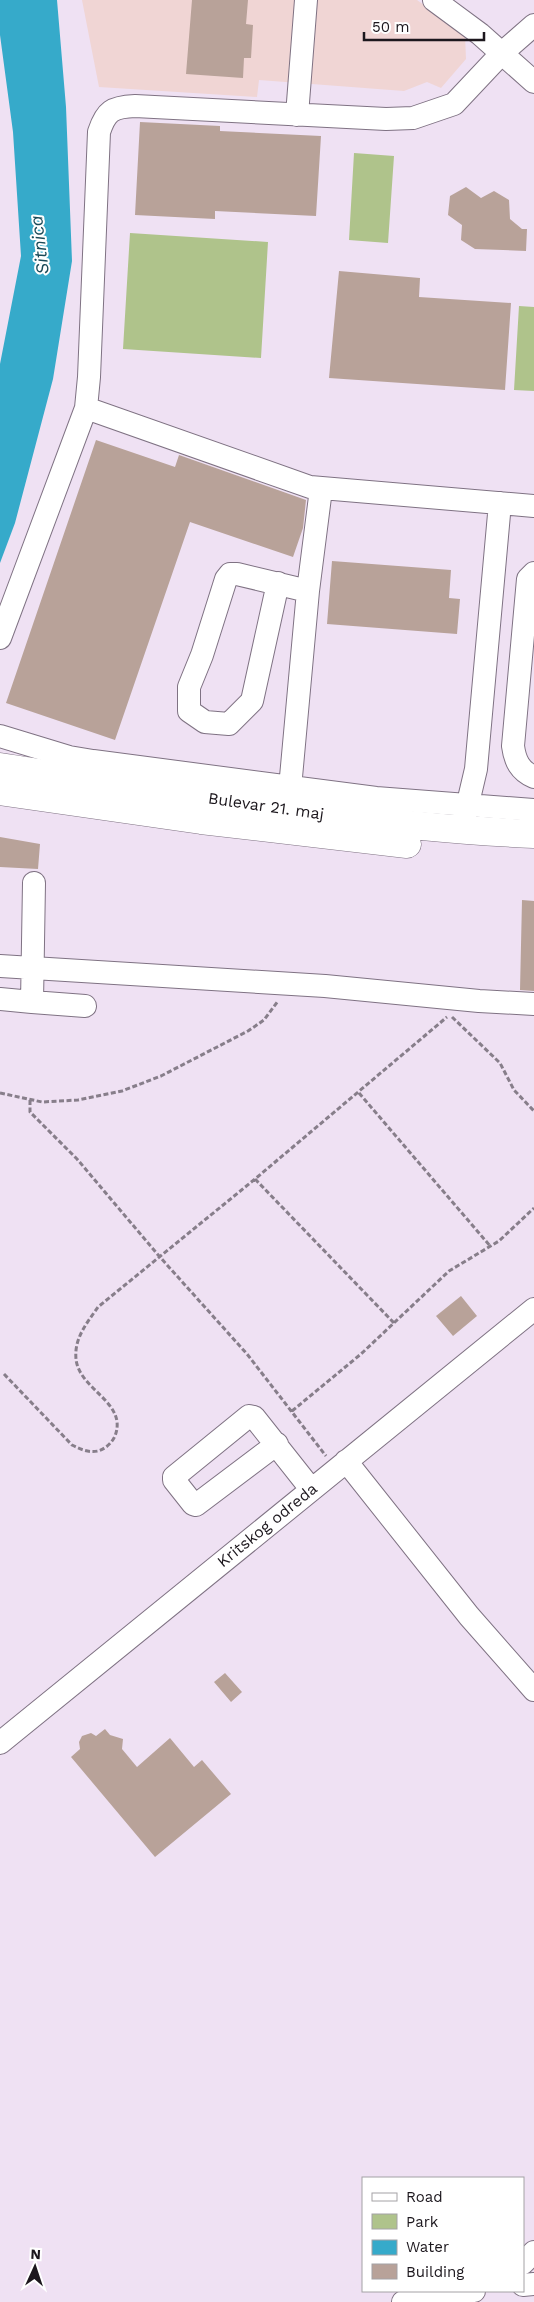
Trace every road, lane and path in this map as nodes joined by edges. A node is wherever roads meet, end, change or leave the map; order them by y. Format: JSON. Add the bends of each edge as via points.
{"nodes":[{"id":1,"x":306,"y":0,"type":"edge"},
{"id":2,"x":434,"y":0,"type":"edge"},
{"id":3,"x":534,"y":25,"type":"edge"},
{"id":4,"x":502,"y":53,"type":"junction"},
{"id":5,"x":534,"y":82,"type":"edge"},
{"id":6,"x":297,"y":115,"type":"junction"},
{"id":7,"x":86,"y":408,"type":"junction"},
{"id":8,"x":321,"y":489,"type":"junction"},
{"id":9,"x":500,"y":503,"type":"junction"},
{"id":10,"x":534,"y":506,"type":"edge"},
{"id":11,"x":534,"y":573,"type":"edge"},
{"id":12,"x":278,"y":583,"type":"junction"},
{"id":13,"x":308,"y":591,"type":"junction"},
{"id":14,"x":0,"y":638,"type":"edge"},
{"id":15,"x":0,"y":736,"type":"edge"},
{"id":16,"x":0,"y":767,"type":"edge"},
{"id":17,"x":68,"y":767,"type":"junction"},
{"id":18,"x":534,"y":777,"type":"edge"},
{"id":19,"x":290,"y":788,"type":"junction"},
{"id":20,"x":0,"y":791,"type":"edge"},
{"id":21,"x":534,"y":810,"type":"edge"},
{"id":22,"x":465,"y":818,"type":"junction"},
{"id":23,"x":534,"y":834,"type":"edge"},
{"id":24,"x":534,"y":853,"type":"edge"},
{"id":25,"x":34,"y":884,"type":"dead end"},
{"id":26,"x":0,"y":966,"type":"edge"},
{"id":27,"x":33,"y":968,"type":"junction"},
{"id":28,"x":279,"y":983,"type":"junction"},
{"id":29,"x":0,"y":999,"type":"edge"},
{"id":30,"x":32,"y":1002,"type":"junction"},
{"id":31,"x":534,"y":1004,"type":"edge"},
{"id":32,"x":85,"y":1006,"type":"dead end"},
{"id":33,"x":452,"y":1007,"type":"junction"},
{"id":34,"x":359,"y":1092,"type":"junction"},
{"id":35,"x":0,"y":1093,"type":"edge"},
{"id":36,"x":30,"y":1100,"type":"junction"},
{"id":37,"x":534,"y":1111,"type":"edge"},
{"id":38,"x":255,"y":1179,"type":"junction"},
{"id":39,"x":534,"y":1208,"type":"edge"},
{"id":40,"x":491,"y":1247,"type":"junction"},
{"id":41,"x":159,"y":1256,"type":"junction"},
{"id":42,"x":534,"y":1309,"type":"edge"},
{"id":43,"x":394,"y":1324,"type":"junction"},
{"id":44,"x":4,"y":1374,"type":"dead end"},
{"id":45,"x":292,"y":1411,"type":"junction"},
{"id":46,"x":277,"y":1444,"type":"dead end"},
{"id":47,"x":341,"y":1465,"type":"junction"},
{"id":48,"x":311,"y":1489,"type":"junction"},
{"id":49,"x":534,"y":1690,"type":"edge"},
{"id":50,"x":0,"y":1743,"type":"edge"},
{"id":51,"x":534,"y":2252,"type":"edge"},
{"id":52,"x":524,"y":2262,"type":"edge"},
{"id":53,"x":468,"y":2292,"type":"edge"},
{"id":54,"x":403,"y":2302,"type":"edge"}],
"edges":[{"from":1,"to":6,"type":"street"},
{"from":2,"to":4,"type":"street"},
{"from":3,"to":4,"type":"street"},
{"from":4,"to":5,"type":"street"},
{"from":4,"to":6,"type":"street","via":[[454,104],[424,115],[402,120]]},
{"from":6,"to":7,"type":"street","via":[[135,106],[119,107],[104,118],[99,132]]},
{"from":7,"to":8,"type":"street","via":[[280,478]]},
{"from":7,"to":14,"type":"street"},
{"from":8,"to":9,"type":"street"},
{"from":8,"to":13,"type":"street"},
{"from":9,"to":10,"type":"street"},
{"from":9,"to":22,"type":"street","via":[[476,769]]},
{"from":11,"to":18,"type":"street","via":[[528,579],[513,746],[516,762]]},
{"from":12,"to":12,"type":"street","via":[[237,574],[230,574],[226,579],[189,688],[189,711],[205,722],[228,724],[252,701]]},
{"from":12,"to":13,"type":"street"},
{"from":13,"to":19,"type":"street"},
{"from":15,"to":17,"type":"street"},
{"from":16,"to":17,"type":"main road","name":"Bulevar 21. maj"},
{"from":17,"to":19,"type":"street"},
{"from":17,"to":22,"type":"main road","name":"Bulevar 21. maj","via":[[379,823]]},
{"from":19,"to":22,"type":"street","via":[[376,798]]},
{"from":20,"to":24,"type":"main road","name":"Bulevar 21. maj","via":[[363,840]]},
{"from":21,"to":22,"type":"street"},
{"from":22,"to":23,"type":"main road","name":"Bulevar 21. maj"},
{"from":25,"to":27,"type":"street"},
{"from":26,"to":27,"type":"street"},
{"from":27,"to":28,"type":"street"},
{"from":27,"to":30,"type":"street"},
{"from":28,"to":33,"type":"street"},
{"from":28,"to":36,"type":"path","via":[[278,1003],[256,1026],[161,1076],[96,1097],[53,1102]]},
{"from":29,"to":30,"type":"street"},
{"from":30,"to":32,"type":"street"},
{"from":31,"to":33,"type":"street"},
{"from":33,"to":34,"type":"path"},
{"from":33,"to":37,"type":"path","via":[[500,1063],[514,1090]]},
{"from":34,"to":38,"type":"path"},
{"from":34,"to":40,"type":"path"},
{"from":35,"to":36,"type":"path"},
{"from":36,"to":41,"type":"path","via":[[30,1112],[77,1158]]},
{"from":38,"to":41,"type":"path"},
{"from":38,"to":43,"type":"path"},
{"from":39,"to":40,"type":"path"},
{"from":40,"to":43,"type":"path","via":[[457,1265]]},
{"from":41,"to":44,"type":"path","via":[[98,1307],[76,1343],[76,1360],[82,1377],[116,1415],[118,1426],[114,1439],[107,1446],[98,1451],[84,1451],[72,1445]]},
{"from":41,"to":45,"type":"path","via":[[247,1354]]},
{"from":42,"to":47,"type":"street","name":"Kritskog odreda"},
{"from":43,"to":45,"type":"path"},
{"from":45,"to":47,"type":"path"},
{"from":46,"to":48,"type":"street"},
{"from":47,"to":48,"type":"street","name":"Kritskog odreda"},
{"from":47,"to":49,"type":"street"},
{"from":48,"to":50,"type":"street","name":"Kritskog odreda"},
{"from":51,"to":52,"type":"street"},
{"from":53,"to":54,"type":"street"}]}
